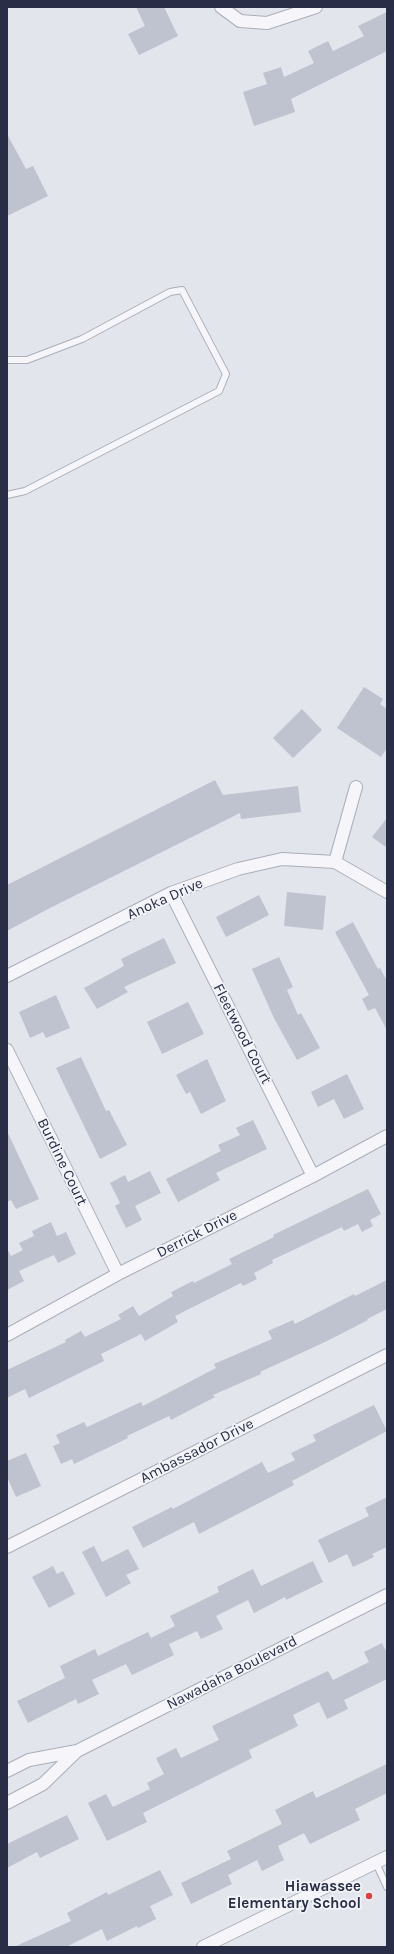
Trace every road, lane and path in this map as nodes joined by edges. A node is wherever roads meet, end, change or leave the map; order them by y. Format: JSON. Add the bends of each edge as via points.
{"nodes":[{"id":1,"x":221,"y":7,"type":"edge"},
{"id":2,"x":316,"y":7,"type":"edge"},
{"id":3,"x":7,"y":360,"type":"edge"},
{"id":4,"x":7,"y":495,"type":"edge"},
{"id":5,"x":356,"y":787,"type":"dead end"},
{"id":6,"x":335,"y":862,"type":"junction"},
{"id":7,"x":387,"y":892,"type":"edge"},
{"id":8,"x":171,"y":893,"type":"junction"},
{"id":9,"x":7,"y":976,"type":"edge"},
{"id":10,"x":7,"y":1050,"type":"edge"},
{"id":11,"x":387,"y":1136,"type":"edge"},
{"id":12,"x":314,"y":1176,"type":"junction"},
{"id":13,"x":118,"y":1274,"type":"junction"},
{"id":14,"x":7,"y":1335,"type":"edge"},
{"id":15,"x":387,"y":1355,"type":"edge"},
{"id":16,"x":9,"y":1542,"type":"edge"},
{"id":17,"x":387,"y":1595,"type":"edge"},
{"id":18,"x":77,"y":1751,"type":"junction"},
{"id":19,"x":7,"y":1771,"type":"edge"},
{"id":20,"x":7,"y":1803,"type":"edge"},
{"id":21,"x":387,"y":1857,"type":"edge"},
{"id":22,"x":376,"y":1863,"type":"junction"},
{"id":23,"x":387,"y":1888,"type":"edge"},
{"id":24,"x":210,"y":1945,"type":"edge"}],
"edges":[{"from":1,"to":2,"type":"street","via":[[240,21],[267,23]]},
{"from":3,"to":4,"type":"lane","via":[[27,360],[82,339],[170,292],[182,290],[226,374],[219,391],[25,491]]},
{"from":5,"to":6,"type":"street"},
{"from":6,"to":7,"type":"street"},
{"from":6,"to":8,"type":"street","name":"Anoka Drive","via":[[282,859],[238,869]]},
{"from":8,"to":9,"type":"street","name":"Anoka Drive"},
{"from":8,"to":12,"type":"street","name":"Fleetwood Court"},
{"from":10,"to":13,"type":"street","name":"Burdine Court"},
{"from":11,"to":12,"type":"street","name":"Derrick Drive"},
{"from":12,"to":13,"type":"street","name":"Derrick Drive"},
{"from":13,"to":14,"type":"street","name":"Derrick Drive"},
{"from":15,"to":16,"type":"street","name":"Ambassador Drive"},
{"from":17,"to":18,"type":"street","name":"Nawadaha Boulevard"},
{"from":18,"to":19,"type":"street","name":"Nawadaha Boulevard","via":[[29,1760]]},
{"from":18,"to":20,"type":"street","name":"Nawadaha Boulevard","via":[[43,1784]]},
{"from":21,"to":22,"type":"street"},
{"from":22,"to":23,"type":"lane"},
{"from":22,"to":24,"type":"street"}]}
